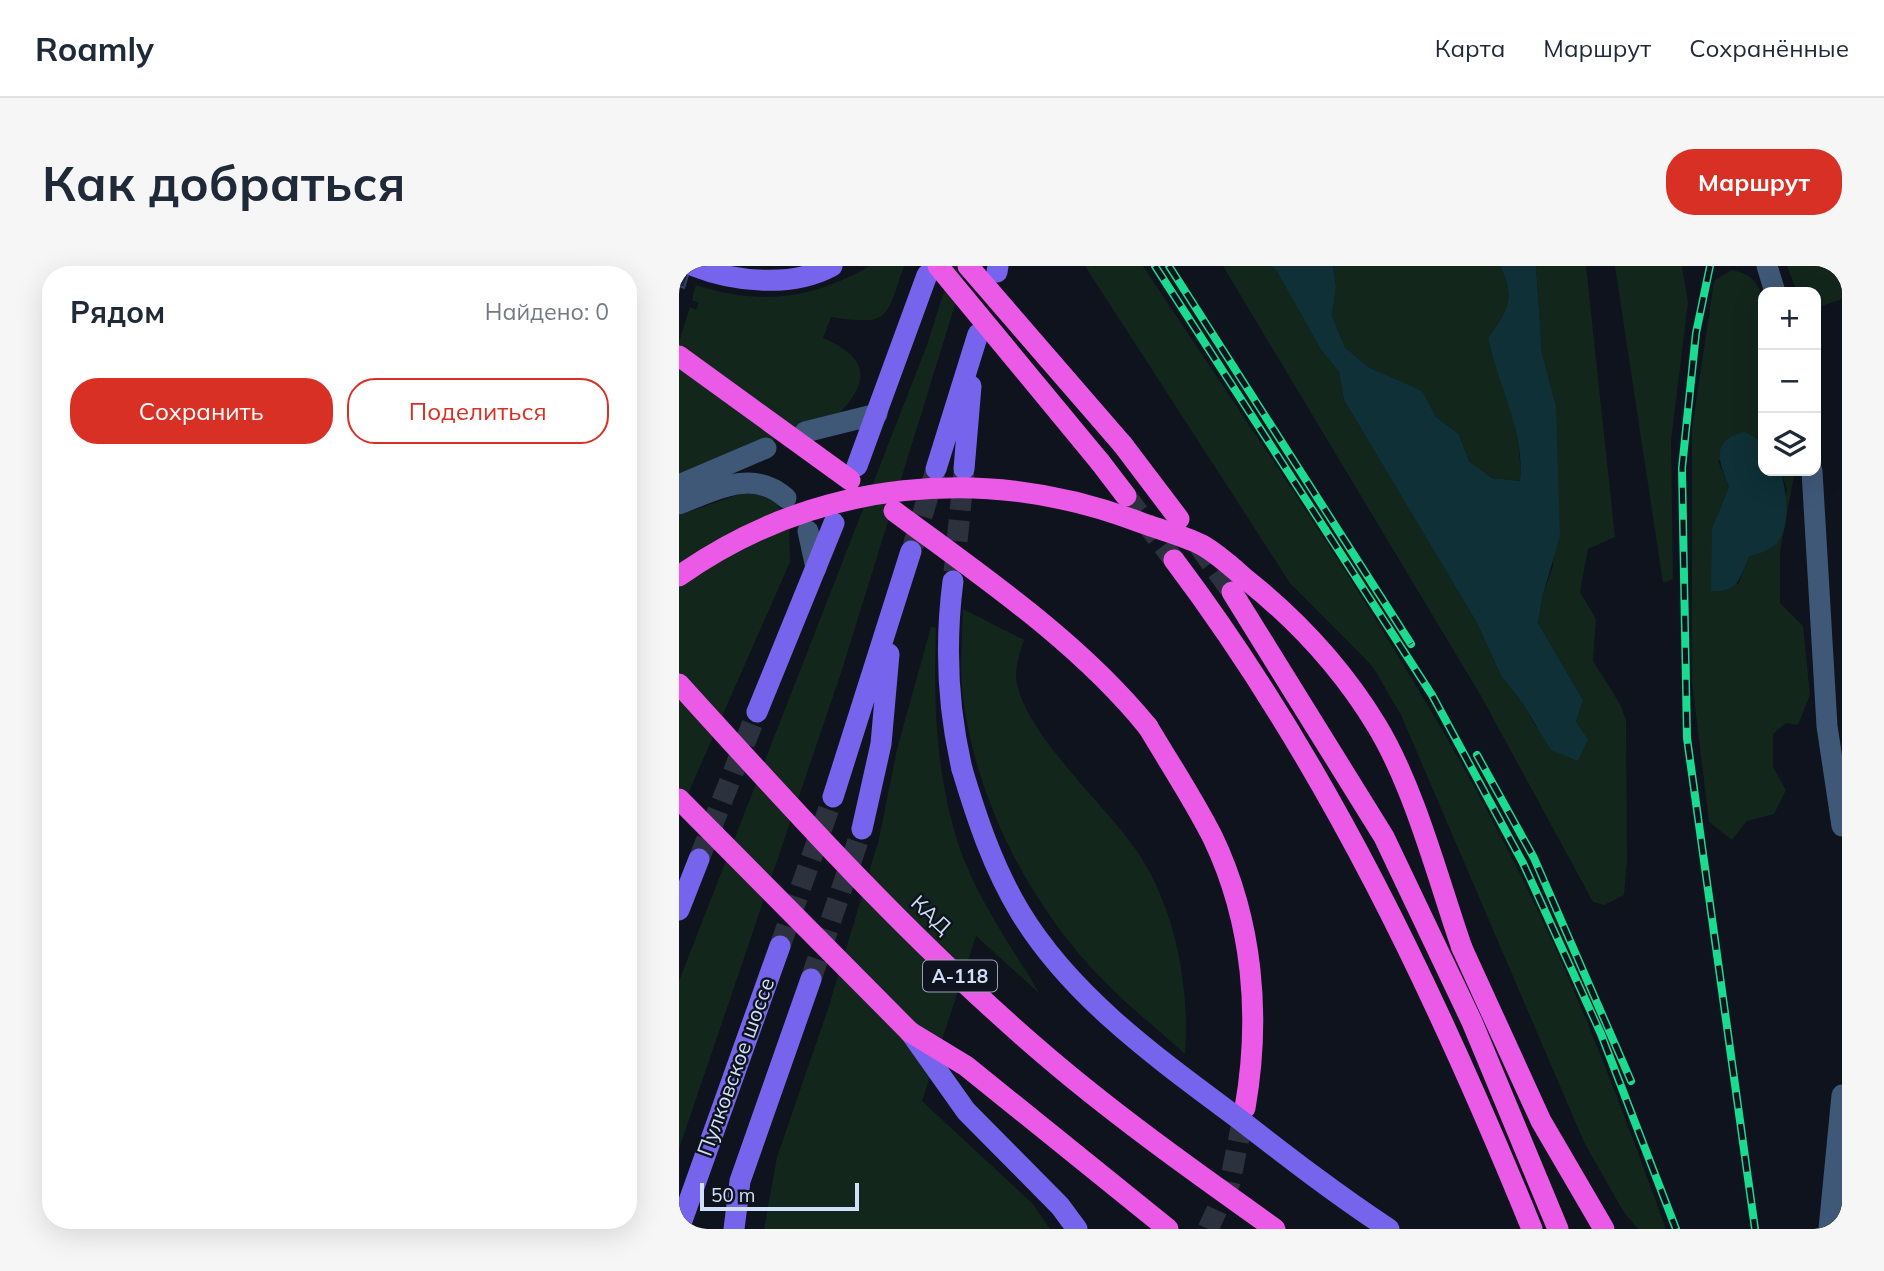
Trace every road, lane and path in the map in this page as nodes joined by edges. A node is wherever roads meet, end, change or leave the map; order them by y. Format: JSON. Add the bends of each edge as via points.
{"nodes":[{"id":1,"x":694,"y":266,"type":"edge"},
{"id":2,"x":832,"y":266,"type":"edge"},
{"id":3,"x":968,"y":266,"type":"edge"},
{"id":4,"x":1767,"y":266,"type":"edge"},
{"id":5,"x":932,"y":270,"type":"edge"},
{"id":6,"x":1773,"y":287,"type":"edge"},
{"id":7,"x":679,"y":356,"type":"edge"},
{"id":8,"x":877,"y":414,"type":"junction"},
{"id":9,"x":805,"y":432,"type":"dead end"},
{"id":10,"x":766,"y":448,"type":"dead end"},
{"id":11,"x":936,"y":469,"type":"tunnel mouth"},
{"id":12,"x":964,"y":469,"type":"tunnel mouth"},
{"id":13,"x":853,"y":473,"type":"joint"},
{"id":14,"x":1812,"y":476,"type":"edge"},
{"id":15,"x":679,"y":485,"type":"edge"},
{"id":16,"x":1126,"y":496,"type":"tunnel mouth"},
{"id":17,"x":786,"y":498,"type":"dead end"},
{"id":18,"x":679,"y":504,"type":"edge"},
{"id":19,"x":894,"y":511,"type":"dead end"},
{"id":20,"x":1179,"y":519,"type":"dead end"},
{"id":21,"x":834,"y":523,"type":"dead end"},
{"id":22,"x":808,"y":531,"type":"dead end"},
{"id":23,"x":911,"y":551,"type":"tunnel mouth"},
{"id":24,"x":1174,"y":559,"type":"tunnel mouth"},
{"id":25,"x":816,"y":568,"type":"junction"},
{"id":26,"x":679,"y":576,"type":"edge"},
{"id":27,"x":953,"y":581,"type":"tunnel mouth"},
{"id":28,"x":1232,"y":592,"type":"tunnel mouth"},
{"id":29,"x":892,"y":614,"type":"junction"},
{"id":30,"x":679,"y":684,"type":"edge"},
{"id":31,"x":757,"y":712,"type":"tunnel mouth"},
{"id":32,"x":832,"y":797,"type":"tunnel mouth"},
{"id":33,"x":679,"y":799,"type":"edge"},
{"id":34,"x":1842,"y":826,"type":"edge"},
{"id":35,"x":862,"y":829,"type":"tunnel mouth"},
{"id":36,"x":699,"y":859,"type":"tunnel mouth"},
{"id":37,"x":680,"y":907,"type":"edge"},
{"id":38,"x":780,"y":946,"type":"tunnel mouth"},
{"id":39,"x":811,"y":979,"type":"tunnel mouth"},
{"id":40,"x":910,"y":1031,"type":"junction"},
{"id":41,"x":1842,"y":1095,"type":"edge"},
{"id":42,"x":1245,"y":1108,"type":"tunnel mouth"},
{"id":43,"x":679,"y":1229,"type":"edge"},
{"id":44,"x":734,"y":1229,"type":"edge"},
{"id":45,"x":1077,"y":1229,"type":"edge"},
{"id":46,"x":1168,"y":1229,"type":"edge"},
{"id":47,"x":1275,"y":1229,"type":"edge"},
{"id":48,"x":1389,"y":1229,"type":"edge"},
{"id":49,"x":1532,"y":1229,"type":"edge"},
{"id":50,"x":1558,"y":1229,"type":"edge"},
{"id":51,"x":1604,"y":1229,"type":"edge"},
{"id":52,"x":1829,"y":1229,"type":"edge"}],
"edges":[{"from":1,"to":2,"type":"main road","via":[[764,280]]},
{"from":3,"to":20,"type":"highway","bridge":true,"via":[[1123,446]]},
{"from":4,"to":6,"type":"street"},
{"from":5,"to":8,"type":"main road"},
{"from":5,"to":16,"type":"highway","bridge":true},
{"from":7,"to":13,"type":"highway","bridge":true},
{"from":8,"to":9,"type":"street"},
{"from":8,"to":13,"type":"main road"},
{"from":10,"to":15,"type":"street"},
{"from":11,"to":12,"type":"main road","via":[[976,340]]},
{"from":14,"to":34,"type":"street","via":[[1827,726]]},
{"from":17,"to":18,"type":"street","via":[[753,481],[730,484]]},
{"from":19,"to":42,"type":"highway","bridge":true,"via":[[1037,618],[1126,699],[1148,727],[1213,838],[1234,891],[1254,1003],[1254,1058]]},
{"from":21,"to":25,"type":"main road"},
{"from":22,"to":25,"type":"street"},
{"from":23,"to":29,"type":"main road"},
{"from":24,"to":49,"type":"highway","via":[[1300,743],[1365,862],[1452,1041]]},
{"from":25,"to":31,"type":"main road"},
{"from":26,"to":51,"type":"highway","bridge":true,"via":[[741,537],[816,508],[859,497],[948,487],[1046,494],[1106,509],[1202,545],[1278,605],[1316,643],[1378,728],[1407,791],[1462,948],[1541,1121]]},
{"from":27,"to":48,"type":"main road","bridge":true,"via":[[951,695],[962,769],[996,869],[1021,914],[1103,1012],[1194,1086]]},
{"from":28,"to":50,"type":"highway","via":[[1384,837],[1472,1021]]},
{"from":29,"to":32,"type":"main road"},
{"from":29,"to":35,"type":"main road","via":[[881,744]]},
{"from":30,"to":47,"type":"highway","name":"КАД","number":"А-118","bridge":true,"via":[[856,878],[1039,1050]]},
{"from":33,"to":40,"type":"highway","bridge":true},
{"from":36,"to":37,"type":"main road"},
{"from":38,"to":43,"type":"main road","name":"Пулковское шоссе"},
{"from":39,"to":44,"type":"main road","via":[[740,1181]]},
{"from":40,"to":45,"type":"main road","via":[[966,1111]]},
{"from":40,"to":46,"type":"highway","via":[[966,1066]]},
{"from":41,"to":52,"type":"street"}]}
